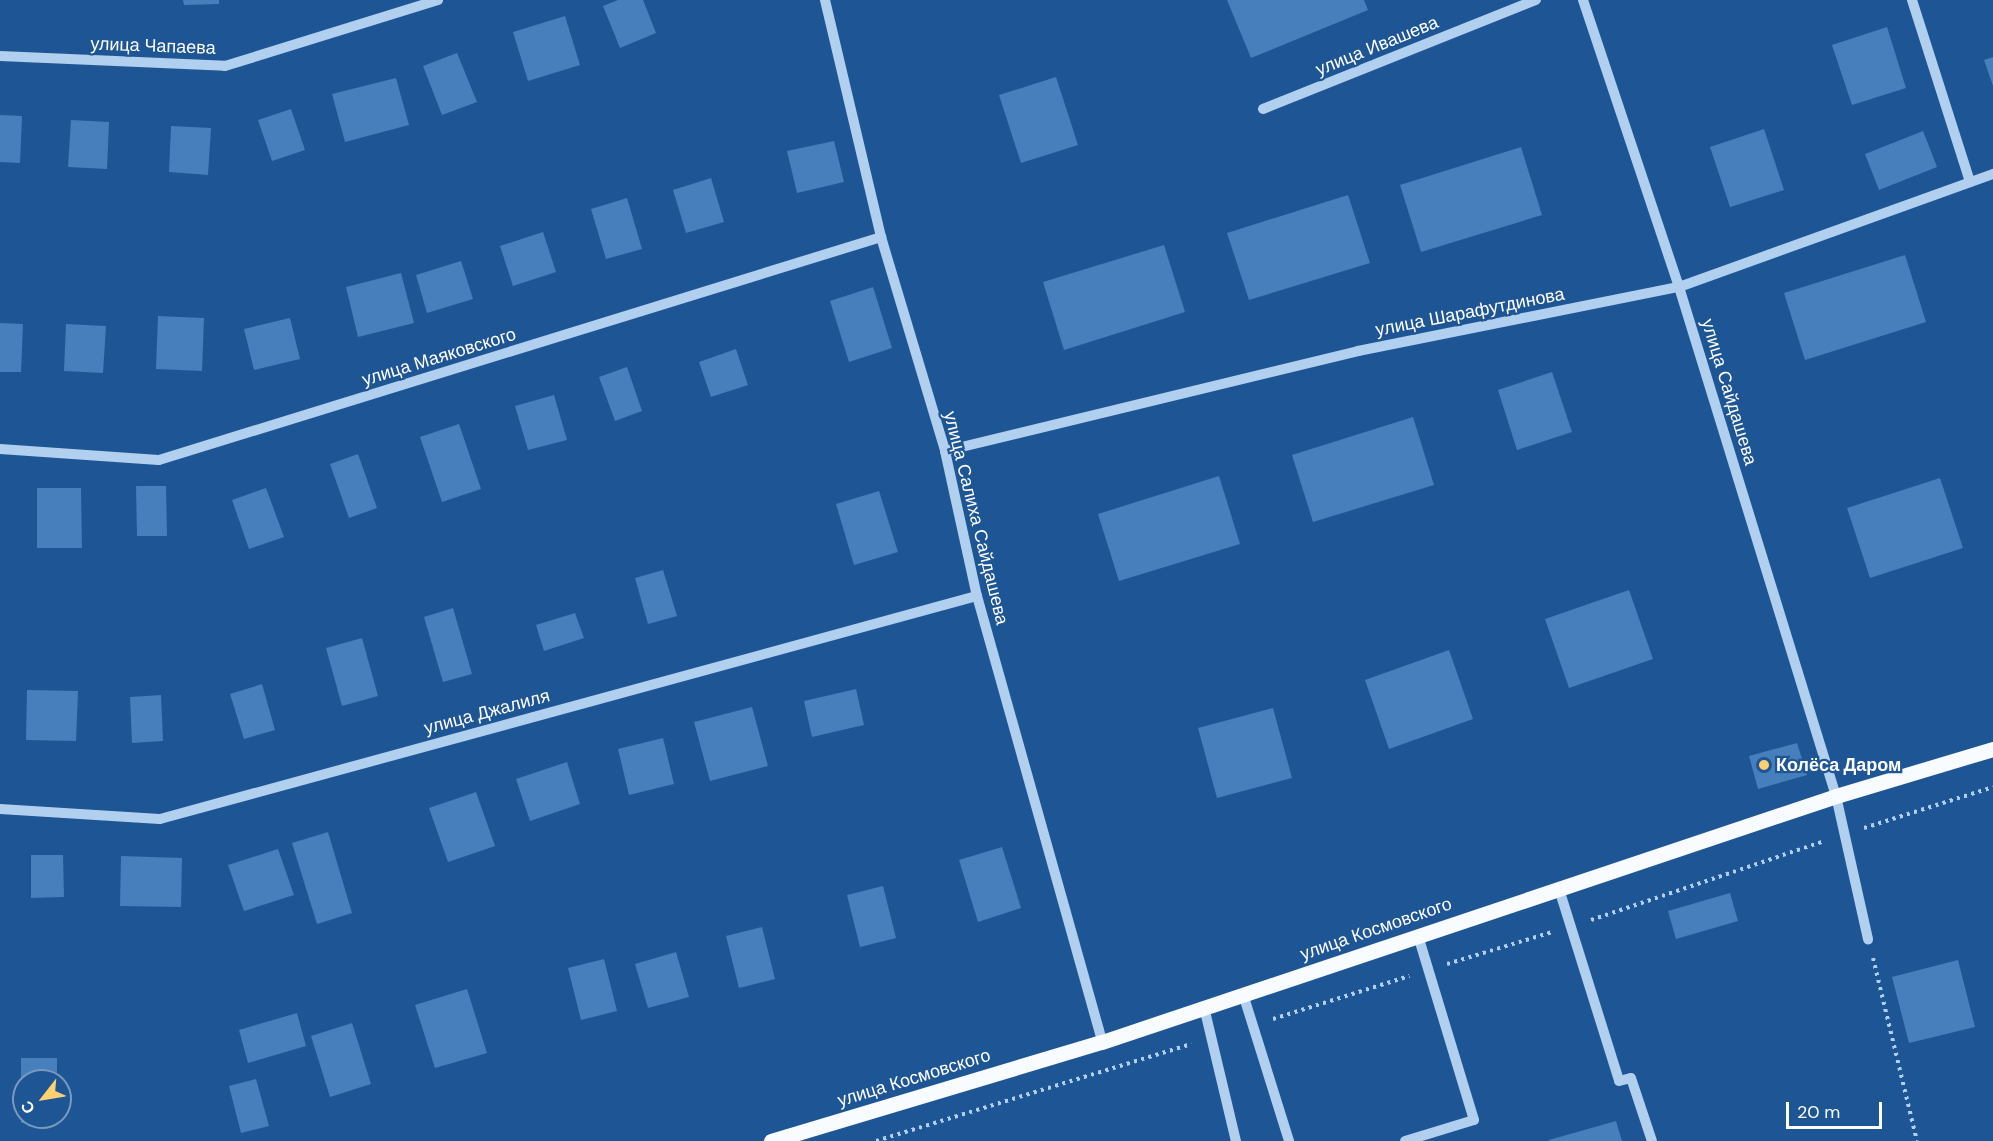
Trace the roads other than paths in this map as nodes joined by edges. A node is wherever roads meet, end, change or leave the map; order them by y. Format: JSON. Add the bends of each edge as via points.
{"nodes":[{"id":1,"x":438,"y":0,"type":"edge"},
{"id":2,"x":825,"y":0,"type":"edge"},
{"id":3,"x":1536,"y":0,"type":"edge"},
{"id":4,"x":1583,"y":0,"type":"edge"},
{"id":5,"x":1912,"y":0,"type":"edge"},
{"id":6,"x":0,"y":56,"type":"edge"},
{"id":7,"x":1263,"y":109,"type":"dead end"},
{"id":8,"x":1993,"y":174,"type":"edge"},
{"id":9,"x":1970,"y":182,"type":"junction"},
{"id":10,"x":881,"y":237,"type":"junction"},
{"id":11,"x":1679,"y":287,"type":"junction"},
{"id":12,"x":0,"y":449,"type":"edge"},
{"id":13,"x":945,"y":451,"type":"junction"},
{"id":14,"x":977,"y":596,"type":"junction"},
{"id":15,"x":1993,"y":749,"type":"edge"},
{"id":16,"x":1836,"y":796,"type":"junction"},
{"id":17,"x":0,"y":809,"type":"edge"},
{"id":18,"x":1559,"y":889,"type":"junction"},
{"id":19,"x":1418,"y":936,"type":"junction"},
{"id":20,"x":1868,"y":939,"type":"road end"},
{"id":21,"x":1243,"y":994,"type":"junction"},
{"id":22,"x":1204,"y":1007,"type":"junction"},
{"id":23,"x":1102,"y":1042,"type":"junction"},
{"id":24,"x":771,"y":1141,"type":"edge"},
{"id":25,"x":1236,"y":1141,"type":"edge"},
{"id":26,"x":1289,"y":1141,"type":"edge"},
{"id":27,"x":1405,"y":1141,"type":"edge"},
{"id":28,"x":1652,"y":1141,"type":"edge"}],
"edges":[{"from":1,"to":6,"type":"street","name":"улица Чапаева","via":[[225,66]]},
{"from":2,"to":10,"type":"street","name":"улица Салиха Сайдашева"},
{"from":3,"to":7,"type":"street","name":"улица Ивашева"},
{"from":4,"to":11,"type":"street","name":"улица Сайдашева"},
{"from":5,"to":9,"type":"street"},
{"from":8,"to":9,"type":"street","name":"улица Шарафутдинова"},
{"from":9,"to":11,"type":"street","name":"улица Шарафутдинова"},
{"from":10,"to":12,"type":"street","name":"улица Маяковского","via":[[159,460]]},
{"from":10,"to":13,"type":"street","name":"улица Салиха Сайдашева"},
{"from":11,"to":13,"type":"street","name":"улица Шарафутдинова","via":[[1358,351]]},
{"from":11,"to":16,"type":"street","name":"улица Сайдашева"},
{"from":13,"to":14,"type":"street","name":"улица Салиха Сайдашева"},
{"from":14,"to":17,"type":"street","name":"улица Джалиля","via":[[160,819]]},
{"from":14,"to":23,"type":"street","name":"улица Салиха Сайдашева"},
{"from":15,"to":16,"type":"main road","name":"улица Космовского"},
{"from":16,"to":18,"type":"main road","name":"улица Космовского"},
{"from":16,"to":20,"type":"street","name":"улица Сайдашева"},
{"from":18,"to":19,"type":"main road","name":"улица Космовского"},
{"from":18,"to":28,"type":"street","via":[[1619,1081],[1631,1078]]},
{"from":19,"to":21,"type":"main road","name":"улица Космовского"},
{"from":19,"to":27,"type":"street","via":[[1474,1120]]},
{"from":21,"to":22,"type":"main road","name":"улица Космовского"},
{"from":21,"to":26,"type":"street"},
{"from":22,"to":23,"type":"main road","name":"улица Космовского"},
{"from":22,"to":25,"type":"street"},
{"from":23,"to":24,"type":"main road","name":"улица Космовского"}]}
